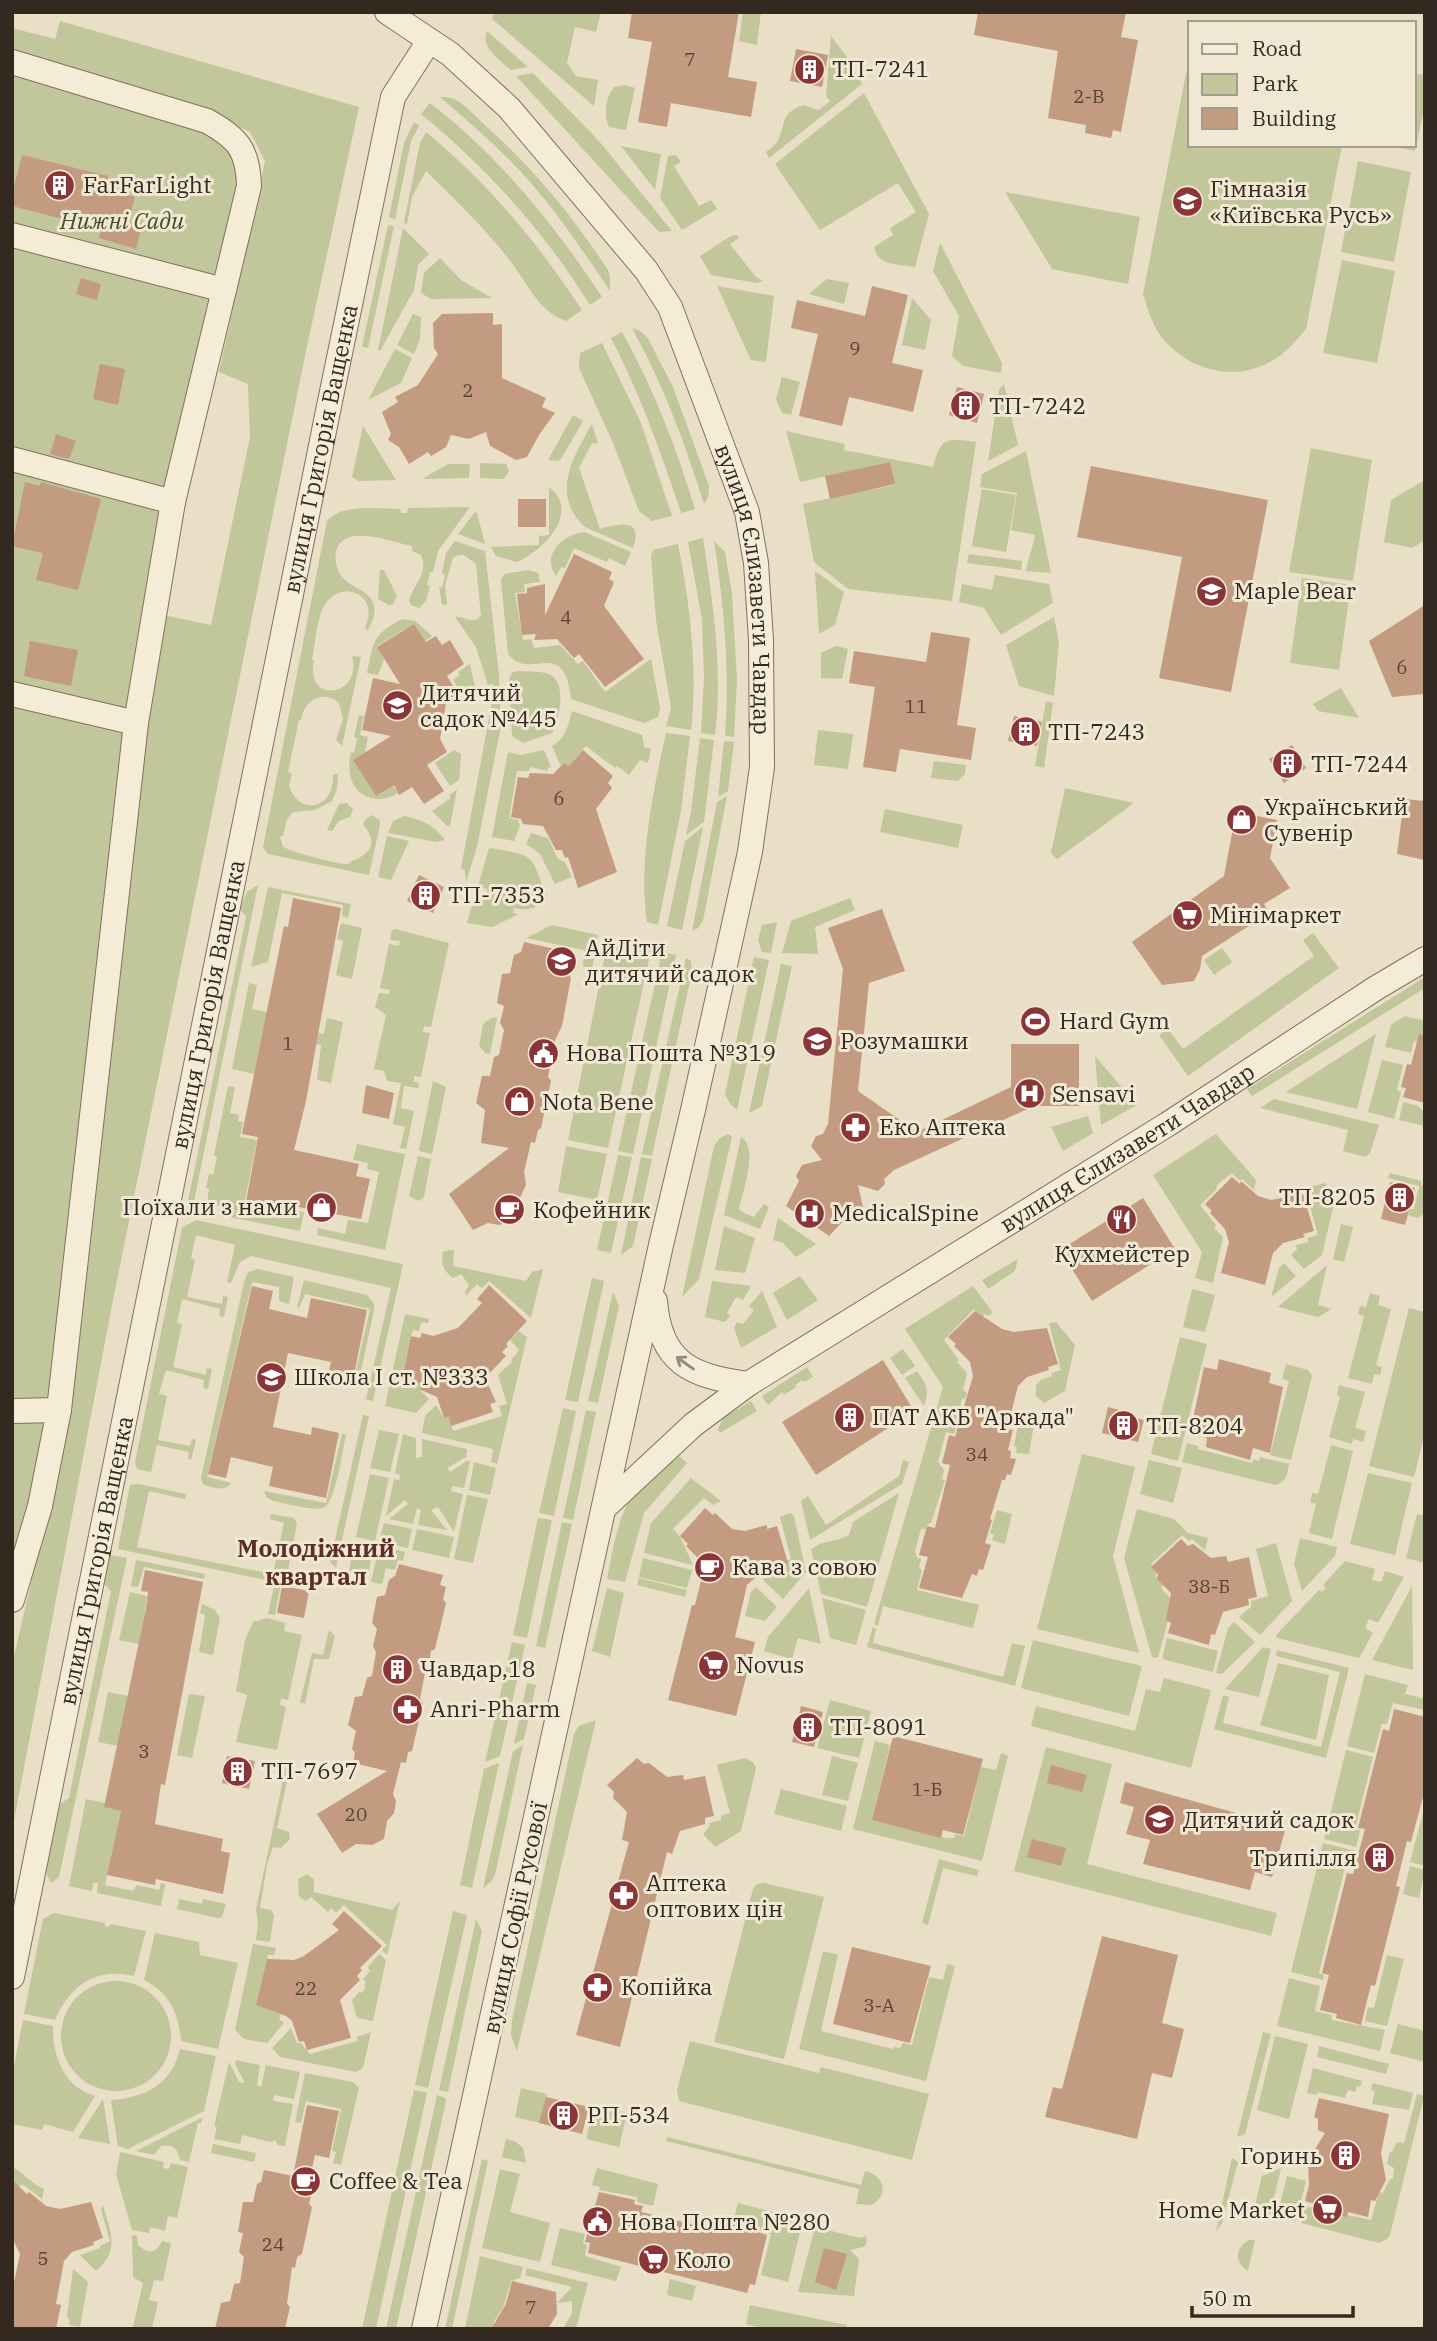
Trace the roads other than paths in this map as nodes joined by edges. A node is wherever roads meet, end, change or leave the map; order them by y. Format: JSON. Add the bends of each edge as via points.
{"nodes":[{"id":1,"x":387,"y":12,"type":"edge"},
{"id":2,"x":429,"y":41,"type":"junction"},
{"id":3,"x":12,"y":62,"type":"edge"},
{"id":4,"x":12,"y":235,"type":"edge"},
{"id":5,"x":224,"y":290,"type":"junction"},
{"id":6,"x":12,"y":459,"type":"edge"},
{"id":7,"x":173,"y":502,"type":"junction"},
{"id":8,"x":12,"y":694,"type":"edge"},
{"id":9,"x":136,"y":723,"type":"junction"},
{"id":10,"x":1425,"y":959,"type":"edge"},
{"id":11,"x":653,"y":1283,"type":"junction"},
{"id":12,"x":748,"y":1384,"type":"junction"},
{"id":13,"x":59,"y":1410,"type":"junction"},
{"id":14,"x":12,"y":1411,"type":"edge"},
{"id":15,"x":604,"y":1508,"type":"junction"},
{"id":16,"x":12,"y":1600,"type":"edge"},
{"id":17,"x":12,"y":1977,"type":"edge"},
{"id":18,"x":424,"y":2329,"type":"edge"}],
"edges":[{"from":1,"to":2,"type":"street","name":"вулиця Єлизавети Чавдар"},
{"from":2,"to":11,"type":"street","name":"вулиця Єлизавети Чавдар","via":[[450,54],[509,108],[646,270],[670,307],[747,512],[761,640],[762,767],[750,852]]},
{"from":2,"to":17,"type":"street","name":"вулиця Григорія Ващенка","via":[[393,97]]},
{"from":3,"to":5,"type":"street","via":[[206,121],[229,133],[246,158],[249,186]]},
{"from":4,"to":5,"type":"street"},
{"from":5,"to":7,"type":"street"},
{"from":6,"to":7,"type":"street"},
{"from":7,"to":9,"type":"street"},
{"from":8,"to":9,"type":"street"},
{"from":9,"to":13,"type":"street"},
{"from":10,"to":12,"type":"street","name":"вулиця Єлизавети Чавдар","via":[[1180,1117]]},
{"from":12,"to":11,"type":"street","name":"вулиця Єлизавети Чавдар","one_way":true,"via":[[720,1380],[678,1360],[663,1342]]},
{"from":11,"to":15,"type":"street","name":"вулиця Єлизавети Чавдар"},
{"from":12,"to":15,"type":"street","via":[[692,1425]]},
{"from":13,"to":14,"type":"street"},
{"from":13,"to":16,"type":"street","via":[[40,1506]]},
{"from":15,"to":18,"type":"street","name":"вулиця Софії Русової"}]}
